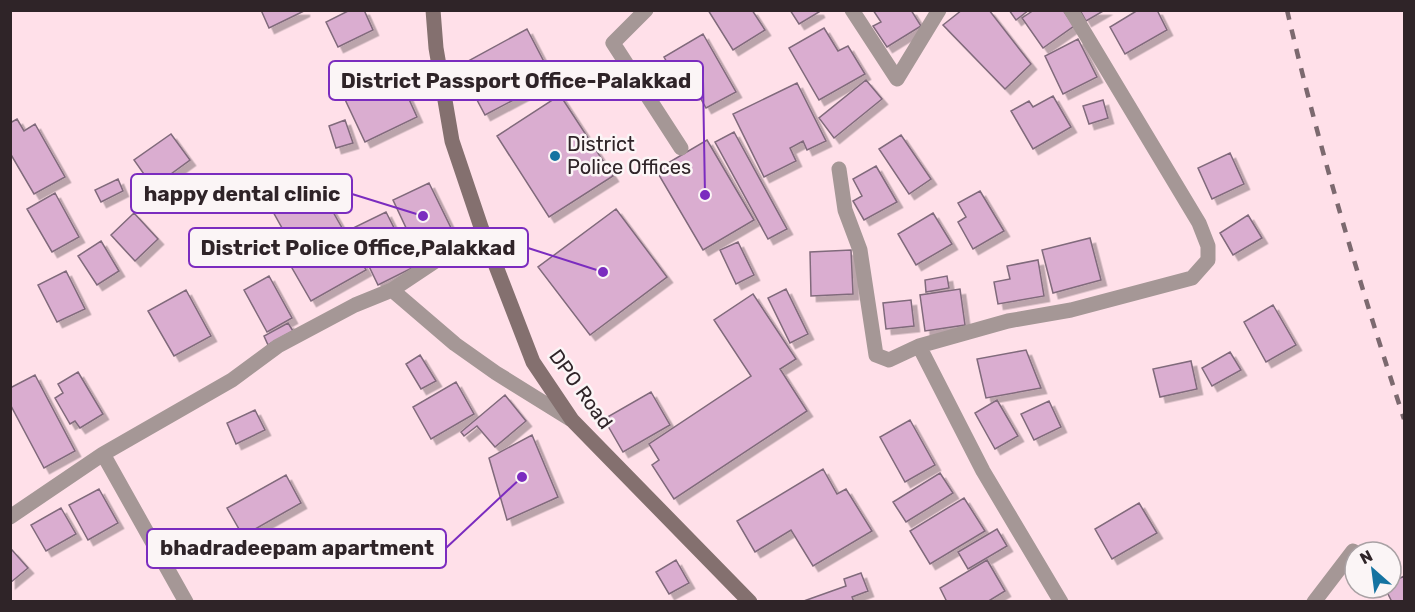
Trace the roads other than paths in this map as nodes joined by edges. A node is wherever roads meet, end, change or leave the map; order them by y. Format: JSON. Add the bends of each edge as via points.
{"nodes":[{"id":1,"x":434,"y":10,"type":"edge"},
{"id":2,"x":646,"y":10,"type":"edge"},
{"id":3,"x":852,"y":10,"type":"edge"},
{"id":4,"x":939,"y":10,"type":"edge"},
{"id":5,"x":1071,"y":10,"type":"edge"},
{"id":6,"x":681,"y":148,"type":"dead end"},
{"id":7,"x":839,"y":169,"type":"dead end"},
{"id":8,"x":482,"y":230,"type":"junction"},
{"id":9,"x":392,"y":290,"type":"junction"},
{"id":10,"x":919,"y":346,"type":"junction"},
{"id":11,"x":572,"y":420,"type":"junction"},
{"id":12,"x":103,"y":454,"type":"junction"},
{"id":13,"x":10,"y":517,"type":"edge"},
{"id":14,"x":1343,"y":564,"type":"edge"},
{"id":15,"x":186,"y":602,"type":"edge"},
{"id":16,"x":750,"y":602,"type":"edge"},
{"id":17,"x":1061,"y":602,"type":"edge"},
{"id":18,"x":1314,"y":602,"type":"edge"}],
"edges":[{"from":1,"to":8,"type":"street","name":"DPO Road","via":[[438,69],[452,141]]},
{"from":2,"to":6,"type":"street","via":[[614,44]]},
{"from":3,"to":4,"type":"street","via":[[897,79]]},
{"from":5,"to":10,"type":"street","via":[[1199,222],[1208,246],[1208,260],[1192,278]]},
{"from":7,"to":10,"type":"street","via":[[845,210],[860,250],[876,355],[889,360]]},
{"from":8,"to":9,"type":"street"},
{"from":8,"to":11,"type":"street","name":"DPO Road","via":[[533,362]]},
{"from":9,"to":11,"type":"street","via":[[472,355]]},
{"from":9,"to":12,"type":"street","via":[[278,346],[232,380]]},
{"from":10,"to":17,"type":"street","via":[[983,471]]},
{"from":11,"to":16,"type":"street","name":"DPO Road"},
{"from":12,"to":13,"type":"street"},
{"from":12,"to":15,"type":"street"},
{"from":14,"to":18,"type":"street"}]}
